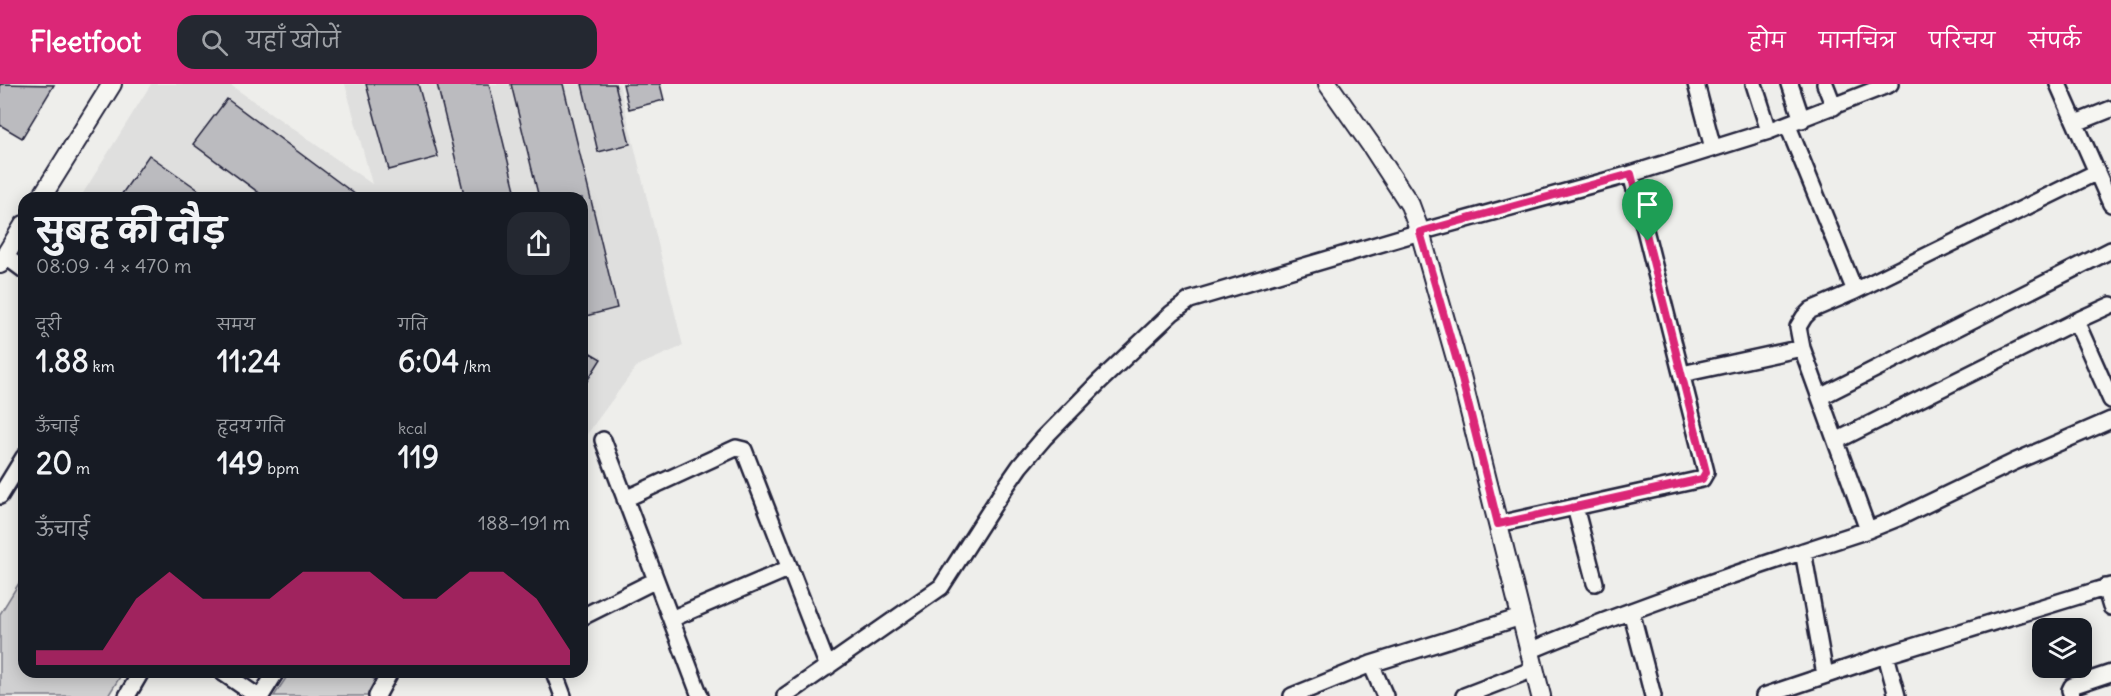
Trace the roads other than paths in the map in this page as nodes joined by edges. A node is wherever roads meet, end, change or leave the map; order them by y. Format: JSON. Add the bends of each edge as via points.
{"nodes":[{"id":1,"x":112,"y":84,"type":"edge"},
{"id":2,"x":1328,"y":84,"type":"edge"},
{"id":3,"x":1696,"y":84,"type":"edge"},
{"id":4,"x":1754,"y":84,"type":"edge"},
{"id":5,"x":1790,"y":84,"type":"edge"},
{"id":6,"x":1825,"y":84,"type":"edge"},
{"id":7,"x":1890,"y":84,"type":"edge"},
{"id":8,"x":2058,"y":84,"type":"edge"},
{"id":9,"x":1861,"y":90,"type":"edge"},
{"id":10,"x":1834,"y":107,"type":"junction"},
{"id":11,"x":2111,"y":109,"type":"edge"},
{"id":12,"x":1802,"y":120,"type":"junction"},
{"id":13,"x":2076,"y":123,"type":"junction"},
{"id":14,"x":1788,"y":126,"type":"junction"},
{"id":15,"x":1769,"y":131,"type":"junction"},
{"id":16,"x":1713,"y":148,"type":"junction"},
{"id":17,"x":2097,"y":172,"type":"junction"},
{"id":18,"x":1631,"y":174,"type":"junction"},
{"id":19,"x":45,"y":192,"type":"edge"},
{"id":20,"x":2111,"y":204,"type":"edge"},
{"id":21,"x":1420,"y":232,"type":"junction"},
{"id":22,"x":18,"y":235,"type":"edge"},
{"id":23,"x":2111,"y":250,"type":"edge"},
{"id":24,"x":2,"y":260,"type":"edge"},
{"id":25,"x":18,"y":267,"type":"edge"},
{"id":26,"x":1855,"y":291,"type":"junction"},
{"id":27,"x":2111,"y":305,"type":"edge"},
{"id":28,"x":2076,"y":321,"type":"junction"},
{"id":29,"x":1802,"y":348,"type":"junction"},
{"id":30,"x":1682,"y":374,"type":"junction"},
{"id":31,"x":1820,"y":397,"type":"junction"},
{"id":32,"x":2111,"y":400,"type":"edge"},
{"id":33,"x":2111,"y":420,"type":"edge"},
{"id":34,"x":603,"y":440,"type":"dead end"},
{"id":35,"x":1836,"y":441,"type":"junction"},
{"id":36,"x":18,"y":467,"type":"edge"},
{"id":37,"x":0,"y":496,"type":"edge"},
{"id":38,"x":626,"y":499,"type":"junction"},
{"id":39,"x":1575,"y":507,"type":"junction"},
{"id":40,"x":1498,"y":524,"type":"junction"},
{"id":41,"x":1868,"y":530,"type":"junction"},
{"id":42,"x":1803,"y":551,"type":"junction"},
{"id":43,"x":790,"y":568,"type":"junction"},
{"id":44,"x":656,"y":580,"type":"junction"},
{"id":45,"x":1595,"y":583,"type":"dead end"},
{"id":46,"x":2108,"y":586,"type":"edge"},
{"id":47,"x":2111,"y":607,"type":"edge"},
{"id":48,"x":1631,"y":610,"type":"junction"},
{"id":49,"x":588,"y":614,"type":"edge"},
{"id":50,"x":1521,"y":617,"type":"junction"},
{"id":51,"x":671,"y":619,"type":"junction"},
{"id":52,"x":1886,"y":655,"type":"junction"},
{"id":53,"x":1532,"y":660,"type":"junction"},
{"id":54,"x":1371,"y":664,"type":"junction"},
{"id":55,"x":828,"y":667,"type":"junction"},
{"id":56,"x":2111,"y":674,"type":"edge"},
{"id":57,"x":1825,"y":675,"type":"junction"},
{"id":58,"x":138,"y":678,"type":"edge"},
{"id":59,"x":231,"y":678,"type":"edge"},
{"id":60,"x":272,"y":678,"type":"edge"},
{"id":61,"x":387,"y":678,"type":"edge"},
{"id":62,"x":556,"y":678,"type":"edge"},
{"id":63,"x":127,"y":696,"type":"edge"},
{"id":64,"x":259,"y":696,"type":"edge"},
{"id":65,"x":377,"y":696,"type":"edge"},
{"id":66,"x":563,"y":696,"type":"edge"},
{"id":67,"x":700,"y":696,"type":"edge"},
{"id":68,"x":785,"y":696,"type":"edge"},
{"id":69,"x":1292,"y":696,"type":"edge"},
{"id":70,"x":1385,"y":696,"type":"edge"},
{"id":71,"x":1464,"y":696,"type":"edge"},
{"id":72,"x":1541,"y":696,"type":"edge"},
{"id":73,"x":1653,"y":696,"type":"edge"},
{"id":74,"x":1764,"y":696,"type":"edge"},
{"id":75,"x":1897,"y":696,"type":"edge"},
{"id":76,"x":2072,"y":696,"type":"edge"}],
"edges":[{"from":1,"to":19,"type":"street"},
{"from":2,"to":21,"type":"street","via":[[1404,196]]},
{"from":3,"to":16,"type":"street"},
{"from":4,"to":15,"type":"street"},
{"from":5,"to":12,"type":"street"},
{"from":6,"to":10,"type":"street"},
{"from":7,"to":9,"type":"street"},
{"from":8,"to":13,"type":"street"},
{"from":9,"to":10,"type":"street"},
{"from":10,"to":12,"type":"street"},
{"from":11,"to":13,"type":"street"},
{"from":12,"to":14,"type":"street"},
{"from":13,"to":17,"type":"street"},
{"from":14,"to":15,"type":"street"},
{"from":14,"to":26,"type":"street"},
{"from":15,"to":16,"type":"street"},
{"from":16,"to":18,"type":"street"},
{"from":17,"to":20,"type":"street"},
{"from":17,"to":26,"type":"street"},
{"from":18,"to":21,"type":"street"},
{"from":18,"to":30,"type":"street"},
{"from":21,"to":40,"type":"street"},
{"from":21,"to":55,"type":"street","via":[[1190,300],[1100,381],[1020,466],[941,587]]},
{"from":22,"to":24,"type":"street"},
{"from":23,"to":31,"type":"street"},
{"from":24,"to":25,"type":"street"},
{"from":26,"to":29,"type":"street","via":[[1811,310],[1804,317],[1798,327]]},
{"from":27,"to":28,"type":"street"},
{"from":28,"to":32,"type":"street"},
{"from":28,"to":35,"type":"street"},
{"from":29,"to":30,"type":"street"},
{"from":29,"to":31,"type":"street"},
{"from":30,"to":39,"type":"street","via":[[1706,472],[1702,479]]},
{"from":31,"to":35,"type":"street"},
{"from":33,"to":41,"type":"street"},
{"from":34,"to":38,"type":"street"},
{"from":35,"to":41,"type":"street"},
{"from":36,"to":37,"type":"street"},
{"from":38,"to":43,"type":"street","via":[[741,447]]},
{"from":38,"to":44,"type":"street"},
{"from":39,"to":40,"type":"street"},
{"from":39,"to":45,"type":"street"},
{"from":40,"to":50,"type":"street"},
{"from":41,"to":42,"type":"street"},
{"from":42,"to":48,"type":"street"},
{"from":42,"to":57,"type":"street"},
{"from":43,"to":51,"type":"street"},
{"from":43,"to":55,"type":"street"},
{"from":44,"to":49,"type":"street"},
{"from":44,"to":51,"type":"street"},
{"from":46,"to":47,"type":"street"},
{"from":46,"to":52,"type":"street"},
{"from":48,"to":53,"type":"street"},
{"from":48,"to":73,"type":"street"},
{"from":50,"to":53,"type":"street"},
{"from":50,"to":54,"type":"street"},
{"from":51,"to":67,"type":"street"},
{"from":52,"to":57,"type":"street"},
{"from":52,"to":75,"type":"street"},
{"from":53,"to":71,"type":"street"},
{"from":53,"to":72,"type":"street"},
{"from":54,"to":69,"type":"street"},
{"from":54,"to":70,"type":"street"},
{"from":55,"to":68,"type":"street"},
{"from":56,"to":76,"type":"street","via":[[2072,686]]},
{"from":57,"to":74,"type":"street"},
{"from":58,"to":63,"type":"street"},
{"from":59,"to":64,"type":"street"},
{"from":60,"to":64,"type":"street"},
{"from":61,"to":65,"type":"street"},
{"from":62,"to":66,"type":"street"}]}
